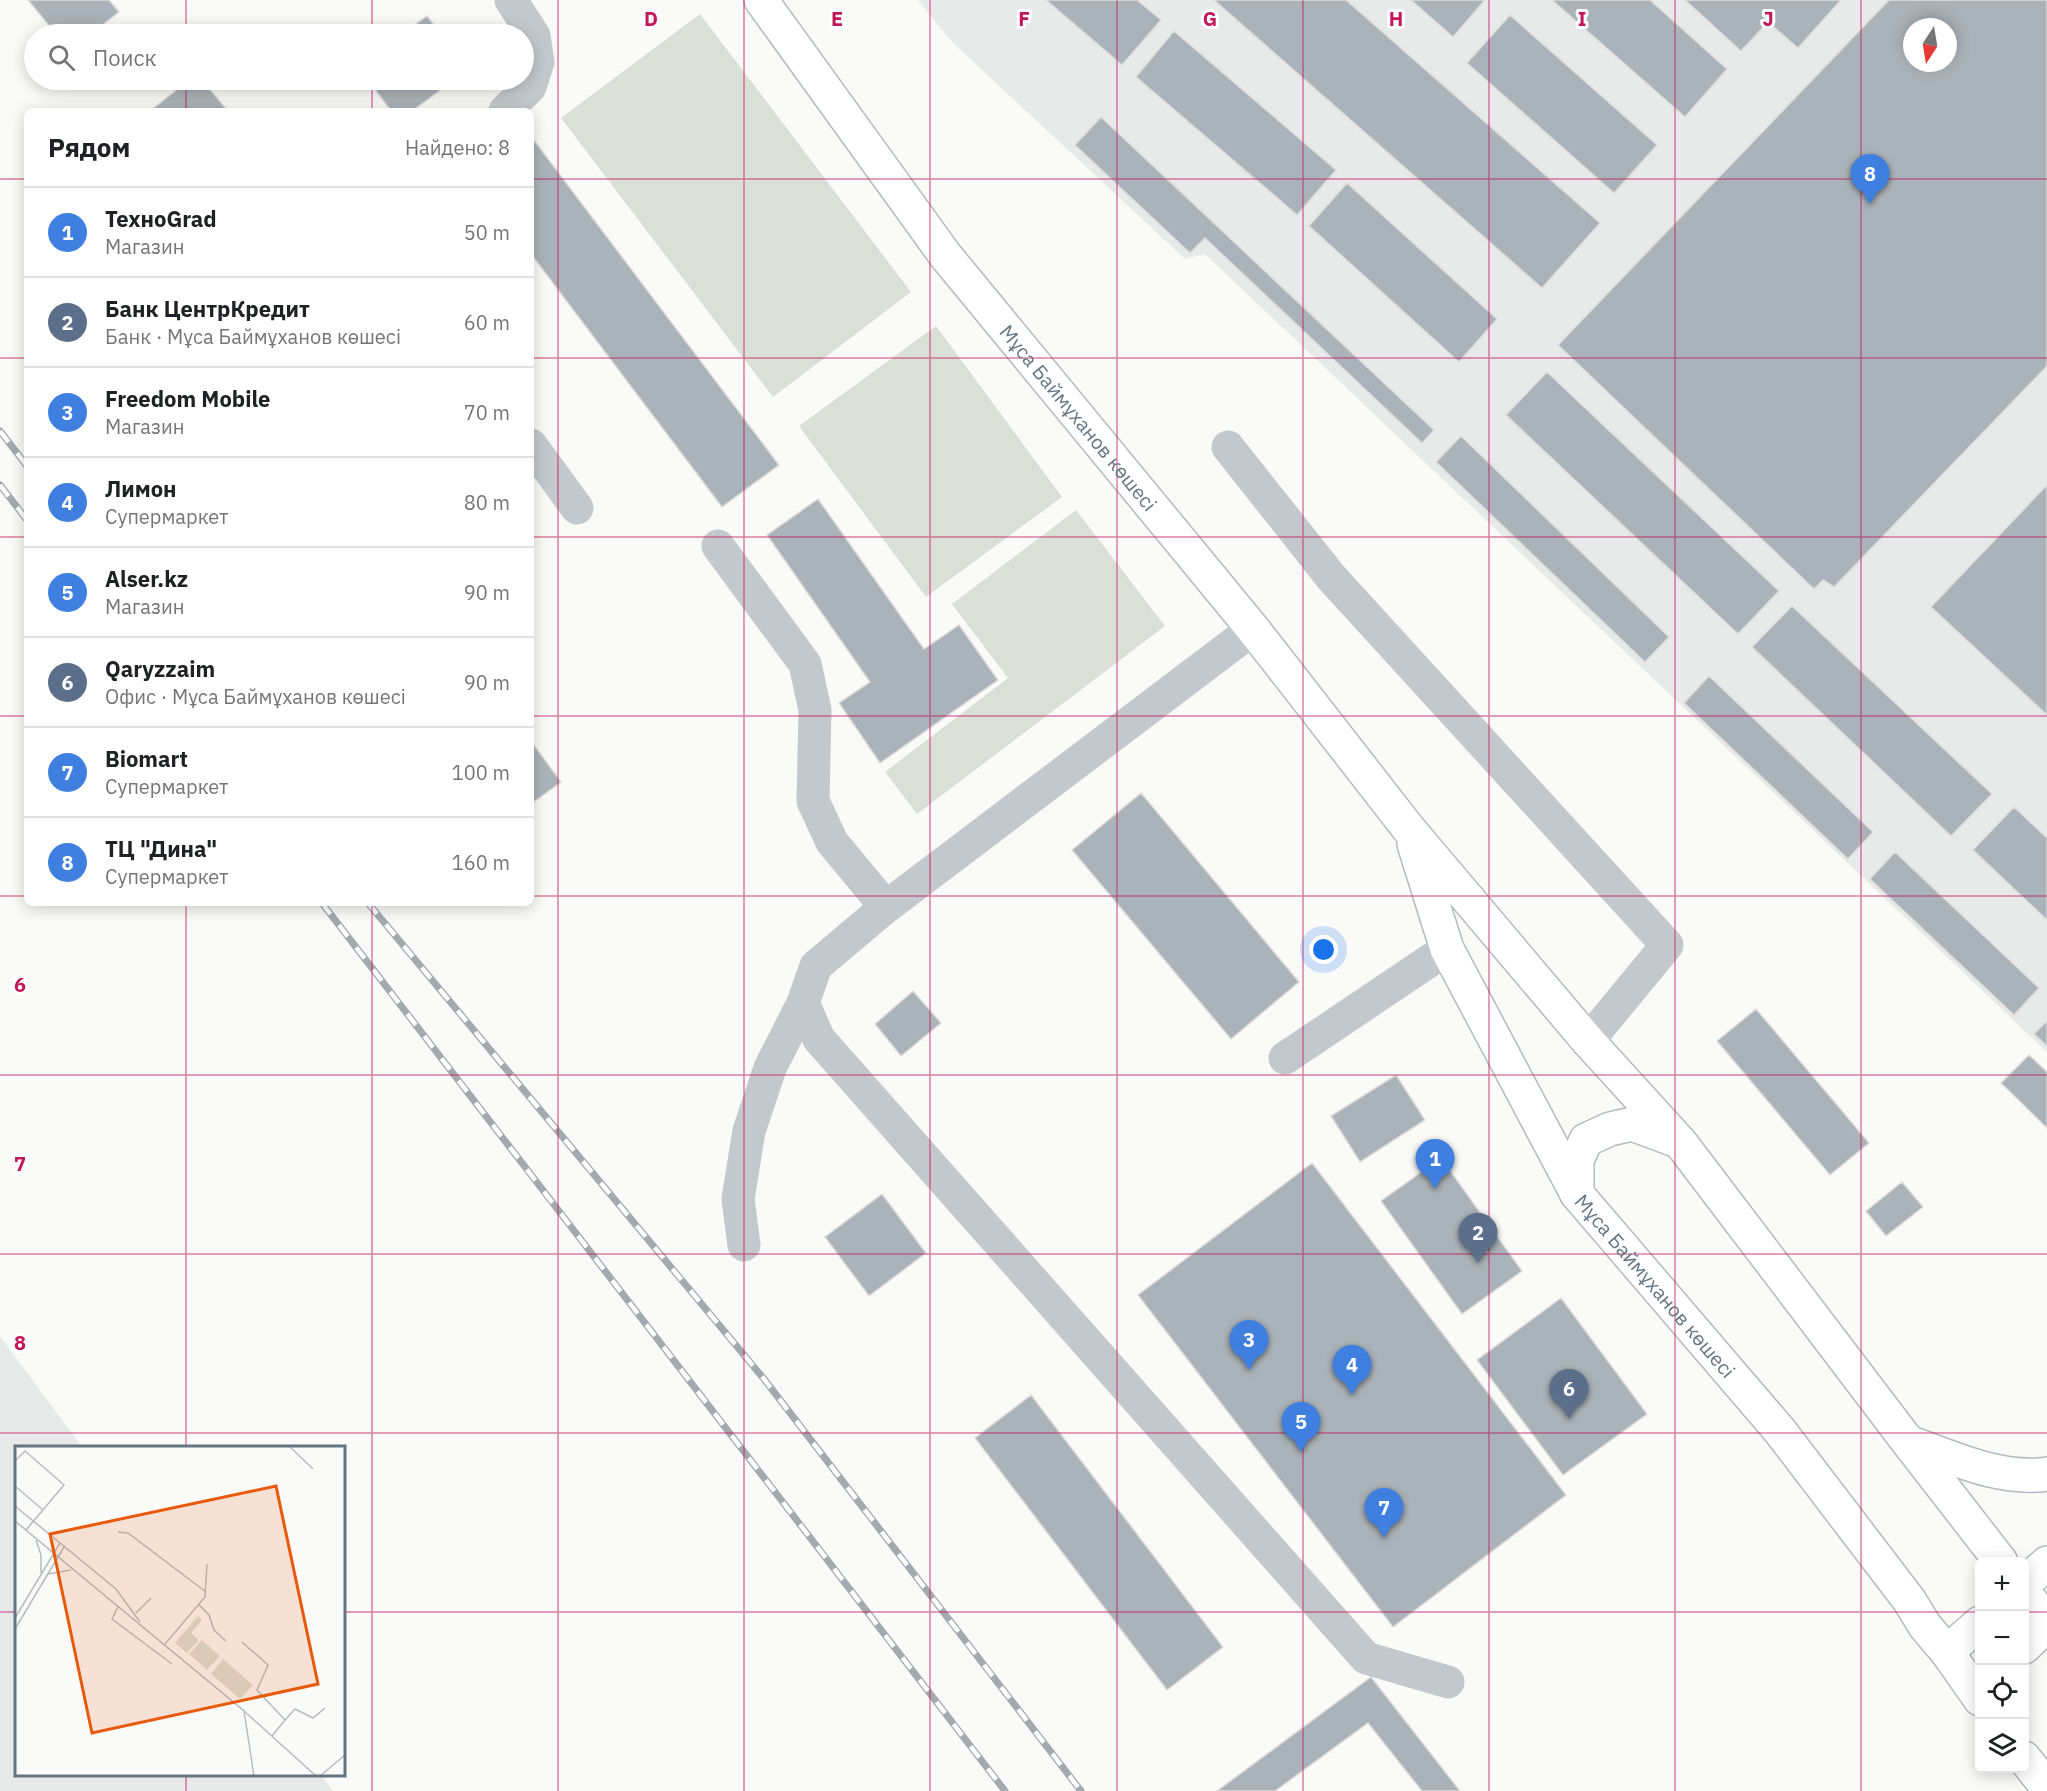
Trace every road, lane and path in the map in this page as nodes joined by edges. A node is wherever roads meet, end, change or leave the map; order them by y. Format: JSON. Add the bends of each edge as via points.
{"nodes":[{"id":1,"x":511,"y":0,"type":"edge"},
{"id":2,"x":761,"y":0,"type":"edge"},
{"id":3,"x":526,"y":24,"type":"edge"},
{"id":4,"x":534,"y":36,"type":"edge"},
{"id":5,"x":534,"y":74,"type":"edge"},
{"id":6,"x":527,"y":90,"type":"edge"},
{"id":7,"x":508,"y":108,"type":"edge"},
{"id":8,"x":1228,"y":447,"type":"dead end"},
{"id":9,"x":534,"y":449,"type":"edge"},
{"id":10,"x":577,"y":508,"type":"dead end"},
{"id":11,"x":718,"y":546,"type":"dead end"},
{"id":12,"x":1253,"y":629,"type":"junction"},
{"id":13,"x":1408,"y":828,"type":"junction"},
{"id":14,"x":885,"y":907,"type":"junction"},
{"id":15,"x":1447,"y":950,"type":"junction"},
{"id":16,"x":803,"y":1003,"type":"junction"},
{"id":17,"x":1588,"y":1041,"type":"junction"},
{"id":18,"x":1285,"y":1058,"type":"dead end"},
{"id":19,"x":1680,"y":1142,"type":"junction"},
{"id":20,"x":1577,"y":1194,"type":"junction"},
{"id":21,"x":744,"y":1245,"type":"dead end"},
{"id":22,"x":1908,"y":1442,"type":"junction"},
{"id":23,"x":2047,"y":1474,"type":"edge"},
{"id":24,"x":1997,"y":1557,"type":"edge"},
{"id":25,"x":2047,"y":1563,"type":"edge"},
{"id":26,"x":2029,"y":1580,"type":"edge"},
{"id":27,"x":2029,"y":1598,"type":"edge"},
{"id":28,"x":2047,"y":1624,"type":"edge"},
{"id":29,"x":1975,"y":1627,"type":"edge"},
{"id":30,"x":2029,"y":1643,"type":"edge"},
{"id":31,"x":1947,"y":1652,"type":"junction"},
{"id":32,"x":1448,"y":1682,"type":"dead end"},
{"id":33,"x":1975,"y":1690,"type":"edge"},
{"id":34,"x":2029,"y":1763,"type":"edge"},
{"id":35,"x":2047,"y":1786,"type":"edge"}],
"edges":[{"from":1,"to":3,"type":"lane"},
{"from":2,"to":12,"type":"main road","name":"Мұса Баймұханов көшесі","via":[[945,255]]},
{"from":4,"to":5,"type":"lane","via":[[538,62]]},
{"from":6,"to":7,"type":"lane"},
{"from":8,"to":17,"type":"lane","via":[[1331,577],[1667,945]]},
{"from":9,"to":10,"type":"lane"},
{"from":11,"to":14,"type":"lane","via":[[805,664],[815,710],[813,801],[832,842]]},
{"from":12,"to":13,"type":"main road","name":"Мұса Баймұханов көшесі"},
{"from":12,"to":14,"type":"lane"},
{"from":13,"to":15,"type":"main road","name":"Мұса Баймұханов көшесі"},
{"from":13,"to":17,"type":"main road","name":"Мұса Баймұханов көшесі"},
{"from":14,"to":16,"type":"lane","via":[[816,966]]},
{"from":15,"to":18,"type":"lane"},
{"from":15,"to":20,"type":"main road","name":"Мұса Баймұханов көшесі"},
{"from":16,"to":21,"type":"lane","via":[[770,1068],[749,1131],[738,1199]]},
{"from":16,"to":32,"type":"lane","via":[[819,1039],[1366,1658]]},
{"from":17,"to":19,"type":"main road","name":"Мұса Баймұханов көшесі"},
{"from":19,"to":20,"type":"main road","via":[[1632,1124],[1586,1140],[1577,1160]]},
{"from":19,"to":22,"type":"main road","name":"Мұса Баймұханов көшесі"},
{"from":20,"to":31,"type":"main road","name":"Мұса Баймұханов көшесі","via":[[1780,1431]]},
{"from":22,"to":23,"type":"main road","via":[[1992,1470]]},
{"from":22,"to":24,"type":"main road","name":"Мұса Баймұханов көшесі"},
{"from":25,"to":26,"type":"main road"},
{"from":27,"to":28,"type":"main road"},
{"from":28,"to":30,"type":"main road"},
{"from":29,"to":31,"type":"main road"},
{"from":31,"to":33,"type":"main road","name":"Мұса Баймұханов көшесі"},
{"from":34,"to":35,"type":"main road"}]}
